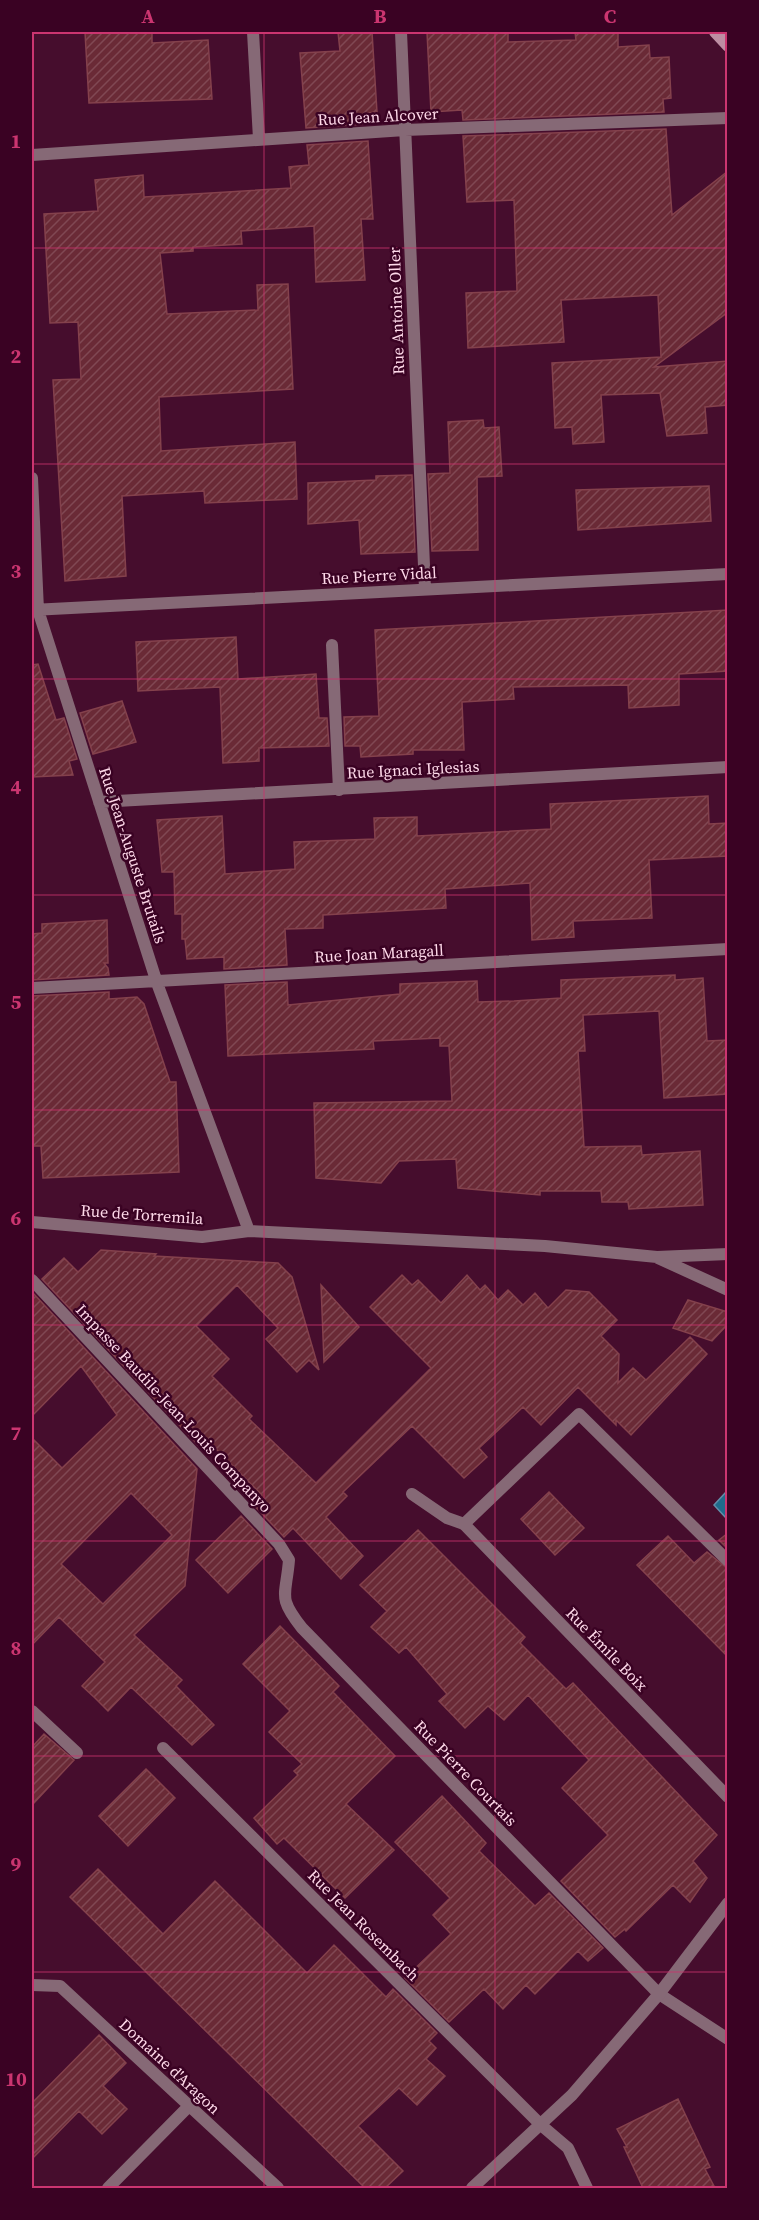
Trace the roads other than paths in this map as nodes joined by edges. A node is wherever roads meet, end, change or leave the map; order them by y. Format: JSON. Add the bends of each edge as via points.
{"nodes":[{"id":1,"x":253,"y":32,"type":"edge"},
{"id":2,"x":401,"y":32,"type":"edge"},
{"id":3,"x":715,"y":32,"type":"edge"},
{"id":4,"x":728,"y":45,"type":"edge"},
{"id":5,"x":728,"y":118,"type":"edge"},
{"id":6,"x":405,"y":130,"type":"junction"},
{"id":7,"x":259,"y":139,"type":"junction"},
{"id":8,"x":32,"y":155,"type":"edge"},
{"id":9,"x":32,"y":478,"type":"edge"},
{"id":10,"x":728,"y":574,"type":"edge"},
{"id":11,"x":425,"y":589,"type":"junction"},
{"id":12,"x":34,"y":610,"type":"edge"},
{"id":13,"x":332,"y":645,"type":"dead end"},
{"id":14,"x":728,"y":767,"type":"edge"},
{"id":15,"x":339,"y":790,"type":"junction"},
{"id":16,"x":99,"y":802,"type":"junction"},
{"id":17,"x":728,"y":949,"type":"edge"},
{"id":18,"x":157,"y":983,"type":"junction"},
{"id":19,"x":32,"y":988,"type":"edge"},
{"id":20,"x":32,"y":1222,"type":"edge"},
{"id":21,"x":249,"y":1232,"type":"junction"},
{"id":22,"x":728,"y":1254,"type":"edge"},
{"id":23,"x":657,"y":1257,"type":"junction"},
{"id":24,"x":32,"y":1280,"type":"edge"},
{"id":25,"x":728,"y":1290,"type":"edge"},
{"id":26,"x":412,"y":1494,"type":"dead end"},
{"id":27,"x":464,"y":1524,"type":"junction"},
{"id":28,"x":289,"y":1560,"type":"joint"},
{"id":29,"x":728,"y":1561,"type":"edge"},
{"id":30,"x":32,"y":1711,"type":"edge"},
{"id":31,"x":163,"y":1748,"type":"dead end"},
{"id":32,"x":77,"y":1753,"type":"dead end"},
{"id":33,"x":728,"y":1797,"type":"edge"},
{"id":34,"x":728,"y":1903,"type":"edge"},
{"id":35,"x":32,"y":1985,"type":"edge"},
{"id":36,"x":659,"y":1994,"type":"junction"},
{"id":37,"x":728,"y":2039,"type":"edge"},
{"id":38,"x":189,"y":2106,"type":"junction"},
{"id":39,"x":541,"y":2125,"type":"junction"},
{"id":40,"x":108,"y":2188,"type":"edge"},
{"id":41,"x":278,"y":2188,"type":"edge"},
{"id":42,"x":472,"y":2188,"type":"edge"},
{"id":43,"x":587,"y":2188,"type":"edge"}],
"edges":[{"from":1,"to":7,"type":"street"},
{"from":2,"to":6,"type":"street","name":"Rue Antoine Oller"},
{"from":3,"to":4,"type":"main road"},
{"from":5,"to":6,"type":"street","name":"Rue Jean Alcover"},
{"from":6,"to":7,"type":"street","name":"Rue Jean Alcover"},
{"from":6,"to":11,"type":"street","name":"Rue Antoine Oller"},
{"from":7,"to":8,"type":"street","name":"Rue Jean Alcover"},
{"from":9,"to":12,"type":"street","name":"Rue Jean-Auguste Brutails"},
{"from":10,"to":11,"type":"street","name":"Rue Pierre Vidal"},
{"from":11,"to":12,"type":"street","name":"Rue Pierre Vidal"},
{"from":12,"to":16,"type":"street","name":"Rue Jean-Auguste Brutails"},
{"from":13,"to":15,"type":"street"},
{"from":14,"to":15,"type":"street","name":"Rue Ignaci Iglesias"},
{"from":15,"to":16,"type":"street","name":"Rue Ignaci Iglesias"},
{"from":16,"to":18,"type":"street","name":"Rue Jean-Auguste Brutails"},
{"from":17,"to":18,"type":"street","name":"Rue Joan Maragall"},
{"from":18,"to":19,"type":"street","name":"Rue Joan Maragall"},
{"from":18,"to":21,"type":"street","name":"Rue Jean-Auguste Brutails"},
{"from":20,"to":21,"type":"street","name":"Rue de Torremila","via":[[202,1237]]},
{"from":21,"to":23,"type":"street","name":"Rue de Torremila","via":[[545,1246]]},
{"from":22,"to":23,"type":"street"},
{"from":23,"to":25,"type":"street"},
{"from":24,"to":28,"type":"street","name":"Impasse Baudile-Jean-Louis Companyo","via":[[279,1544]]},
{"from":26,"to":27,"type":"street","via":[[447,1518]]},
{"from":27,"to":29,"type":"street","via":[[579,1414]]},
{"from":27,"to":33,"type":"street","name":"Rue Émile Boix"},
{"from":28,"to":36,"type":"street","name":"Rue Pierre Courtais","via":[[285,1607],[302,1628]]},
{"from":30,"to":32,"type":"street"},
{"from":31,"to":39,"type":"street","name":"Rue Jean Rosembach"},
{"from":34,"to":36,"type":"street"},
{"from":35,"to":38,"type":"street","name":"Domaine d'Aragon","via":[[60,1986]]},
{"from":36,"to":37,"type":"street","name":"Rue Pierre Courtais"},
{"from":36,"to":39,"type":"street"},
{"from":38,"to":40,"type":"street"},
{"from":38,"to":41,"type":"street","name":"Domaine d'Aragon"},
{"from":39,"to":42,"type":"street"},
{"from":39,"to":43,"type":"street","name":"Rue Jean Rosembach","via":[[568,2148]]}]}
